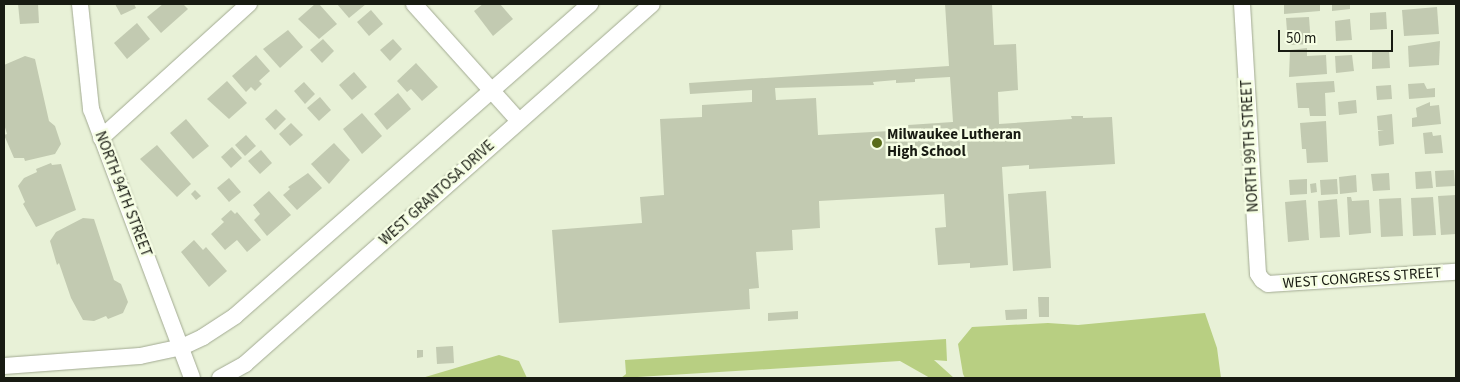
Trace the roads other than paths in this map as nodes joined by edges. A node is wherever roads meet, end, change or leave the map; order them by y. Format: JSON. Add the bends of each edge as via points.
{"nodes":[{"id":1,"x":80,"y":4,"type":"edge"},
{"id":2,"x":249,"y":4,"type":"edge"},
{"id":3,"x":414,"y":4,"type":"edge"},
{"id":4,"x":590,"y":4,"type":"edge"},
{"id":5,"x":652,"y":4,"type":"edge"},
{"id":6,"x":1242,"y":4,"type":"edge"},
{"id":7,"x":492,"y":90,"type":"junction"},
{"id":8,"x":519,"y":120,"type":"junction"},
{"id":9,"x":101,"y":138,"type":"junction"},
{"id":10,"x":1456,"y":272,"type":"edge"},
{"id":11,"x":1268,"y":284,"type":"joint"},
{"id":12,"x":182,"y":347,"type":"junction"},
{"id":13,"x":4,"y":366,"type":"edge"},
{"id":14,"x":192,"y":378,"type":"edge"},
{"id":15,"x":220,"y":378,"type":"edge"}],
"edges":[{"from":1,"to":9,"type":"street","name":"NORTH 94TH STREET","via":[[90,109]]},
{"from":2,"to":9,"type":"street"},
{"from":3,"to":7,"type":"street"},
{"from":4,"to":7,"type":"street"},
{"from":5,"to":8,"type":"street","name":"WEST GRANTOSA DRIVE"},
{"from":6,"to":11,"type":"street","name":"NORTH 99TH STREET","via":[[1258,274]]},
{"from":7,"to":8,"type":"street"},
{"from":7,"to":12,"type":"street","via":[[236,316]]},
{"from":8,"to":15,"type":"street","name":"WEST GRANTOSA DRIVE","via":[[245,364]]},
{"from":9,"to":12,"type":"street","name":"NORTH 94TH STREET"},
{"from":10,"to":11,"type":"street","name":"WEST CONGRESS STREET"},
{"from":12,"to":13,"type":"street","via":[[140,356]]},
{"from":12,"to":14,"type":"street","name":"NORTH 94TH STREET"}]}
